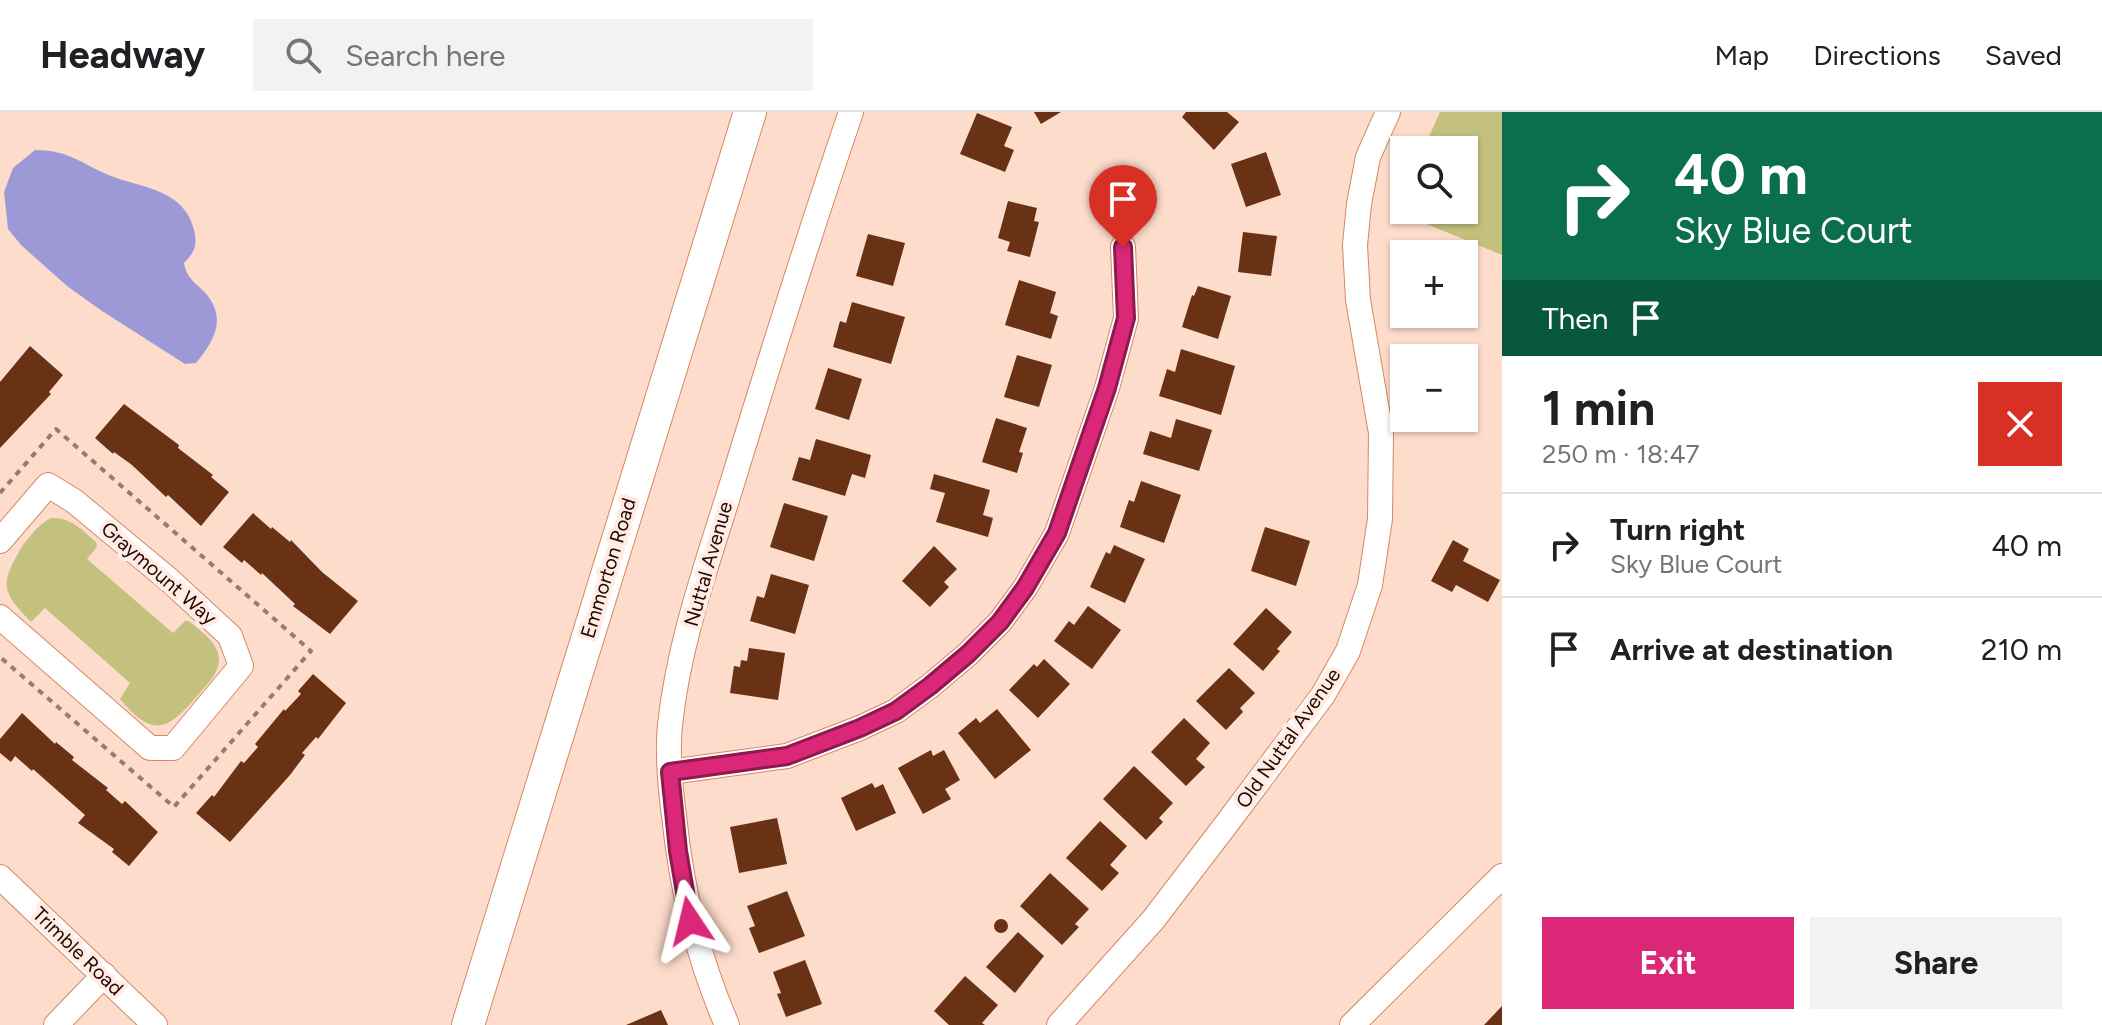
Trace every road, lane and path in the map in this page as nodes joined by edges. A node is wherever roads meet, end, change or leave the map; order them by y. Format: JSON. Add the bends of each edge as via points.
{"nodes":[{"id":1,"x":750,"y":112,"type":"edge"},
{"id":2,"x":851,"y":112,"type":"edge"},
{"id":3,"x":1388,"y":112,"type":"edge"},
{"id":4,"x":1123,"y":247,"type":"dead end"},
{"id":5,"x":0,"y":493,"type":"edge"},
{"id":6,"x":0,"y":541,"type":"edge"},
{"id":7,"x":0,"y":617,"type":"edge"},
{"id":8,"x":0,"y":657,"type":"edge"},
{"id":9,"x":670,"y":772,"type":"junction"},
{"id":10,"x":1502,"y":876,"type":"edge"},
{"id":11,"x":0,"y":877,"type":"edge"},
{"id":12,"x":104,"y":975,"type":"junction"},
{"id":13,"x":56,"y":1025,"type":"edge"},
{"id":14,"x":155,"y":1025,"type":"edge"},
{"id":15,"x":468,"y":1025,"type":"edge"},
{"id":16,"x":727,"y":1025,"type":"edge"},
{"id":17,"x":1059,"y":1025,"type":"edge"},
{"id":18,"x":1352,"y":1025,"type":"edge"}],
"edges":[{"from":1,"to":15,"type":"main road","name":"Emmorton Road"},
{"from":2,"to":9,"type":"street","name":"Nuttal Avenue","via":[[695,605],[676,683]]},
{"from":3,"to":17,"type":"street","name":"Old Nuttal Avenue","via":[[1368,157],[1355,245],[1358,300],[1381,433],[1380,519],[1370,585],[1348,651],[1323,695],[1153,920]]},
{"from":4,"to":9,"type":"street","via":[[1126,318],[1107,388],[1057,533],[1000,622],[930,686],[860,728],[787,756]]},
{"from":5,"to":8,"type":"path","via":[[56,429],[311,651],[174,807]]},
{"from":6,"to":7,"type":"street","name":"Graymount Way","via":[[48,485],[74,501],[230,636],[241,666],[173,748],[150,748]]},
{"from":9,"to":16,"type":"street","name":"Nuttal Avenue","via":[[690,921]]},
{"from":10,"to":18,"type":"street"},
{"from":11,"to":12,"type":"street","name":"Trimble Road"},
{"from":12,"to":13,"type":"street"},
{"from":12,"to":14,"type":"street","name":"Trimble Road"}]}
